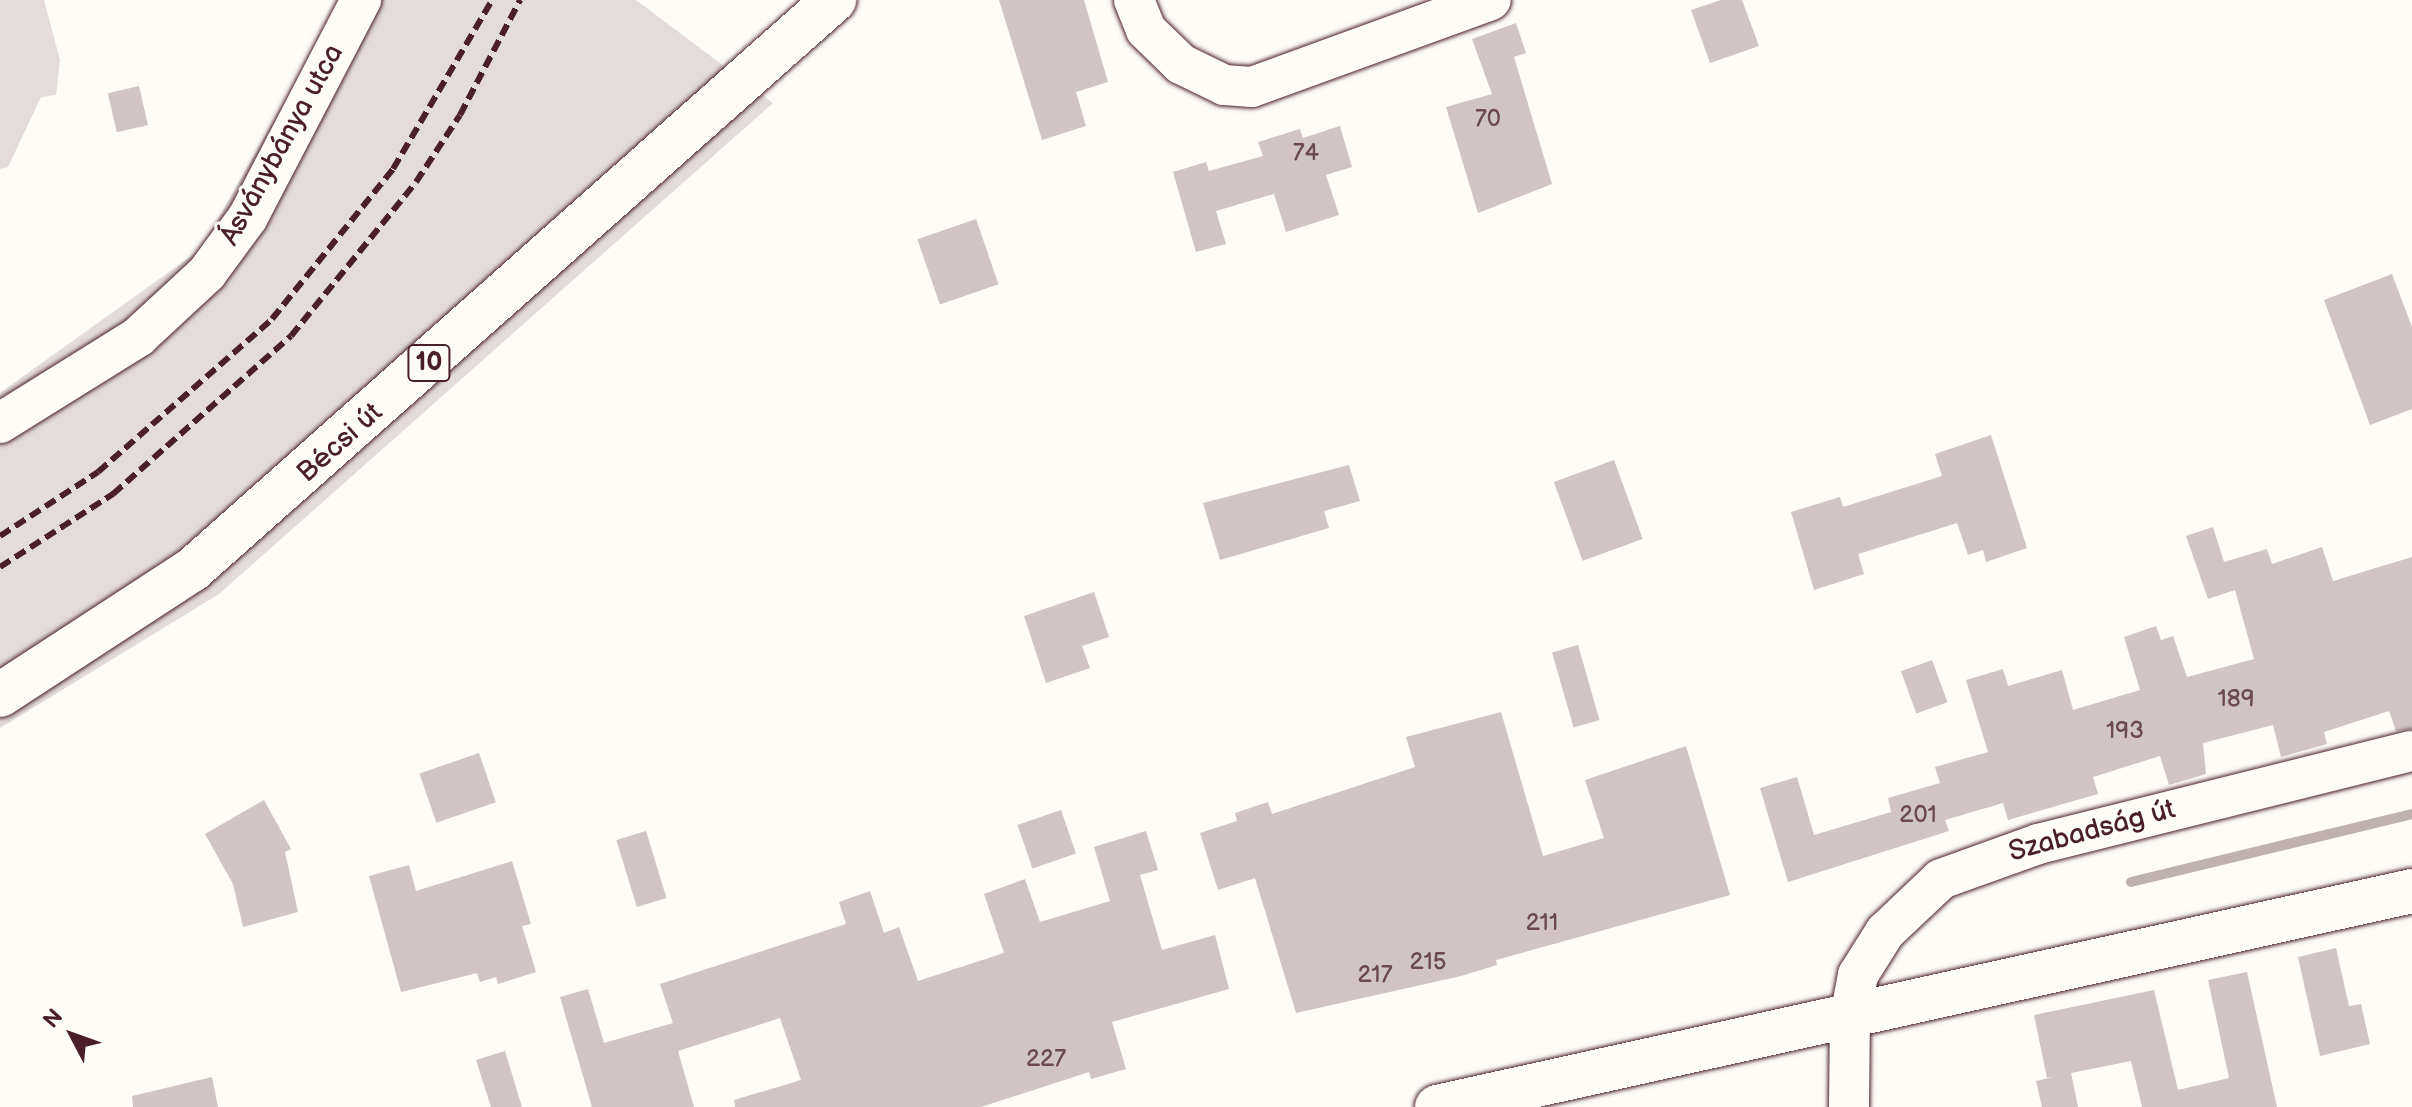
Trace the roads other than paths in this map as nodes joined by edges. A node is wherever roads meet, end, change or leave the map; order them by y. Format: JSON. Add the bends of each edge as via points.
{"nodes":[{"id":1,"x":361,"y":0,"type":"edge"},
{"id":2,"x":834,"y":0,"type":"edge"},
{"id":3,"x":1134,"y":0,"type":"edge"},
{"id":4,"x":1491,"y":0,"type":"edge"},
{"id":5,"x":0,"y":423,"type":"edge"},
{"id":6,"x":0,"y":695,"type":"edge"},
{"id":7,"x":2412,"y":751,"type":"edge"},
{"id":8,"x":2412,"y":891,"type":"edge"},
{"id":9,"x":1850,"y":1017,"type":"junction"},
{"id":10,"x":1437,"y":1107,"type":"edge"},
{"id":11,"x":1849,"y":1107,"type":"edge"}],
"edges":[{"from":1,"to":5,"type":"street","name":"Ásványbánya utca","via":[[248,217],[207,273],[138,337]]},
{"from":2,"to":6,"type":"main road","name":"Bécsi út","number":"10","via":[[203,561],[82,647]]},
{"from":3,"to":4,"type":"street","via":[[1146,30],[1181,64],[1224,85],[1252,87]]},
{"from":7,"to":9,"type":"street","name":"Szabadság út","via":[[2038,844],[1953,874],[1909,906],[1869,953]]},
{"from":8,"to":9,"type":"main road"},
{"from":9,"to":10,"type":"main road"},
{"from":9,"to":11,"type":"street","name":"Szabadság út"}]}
